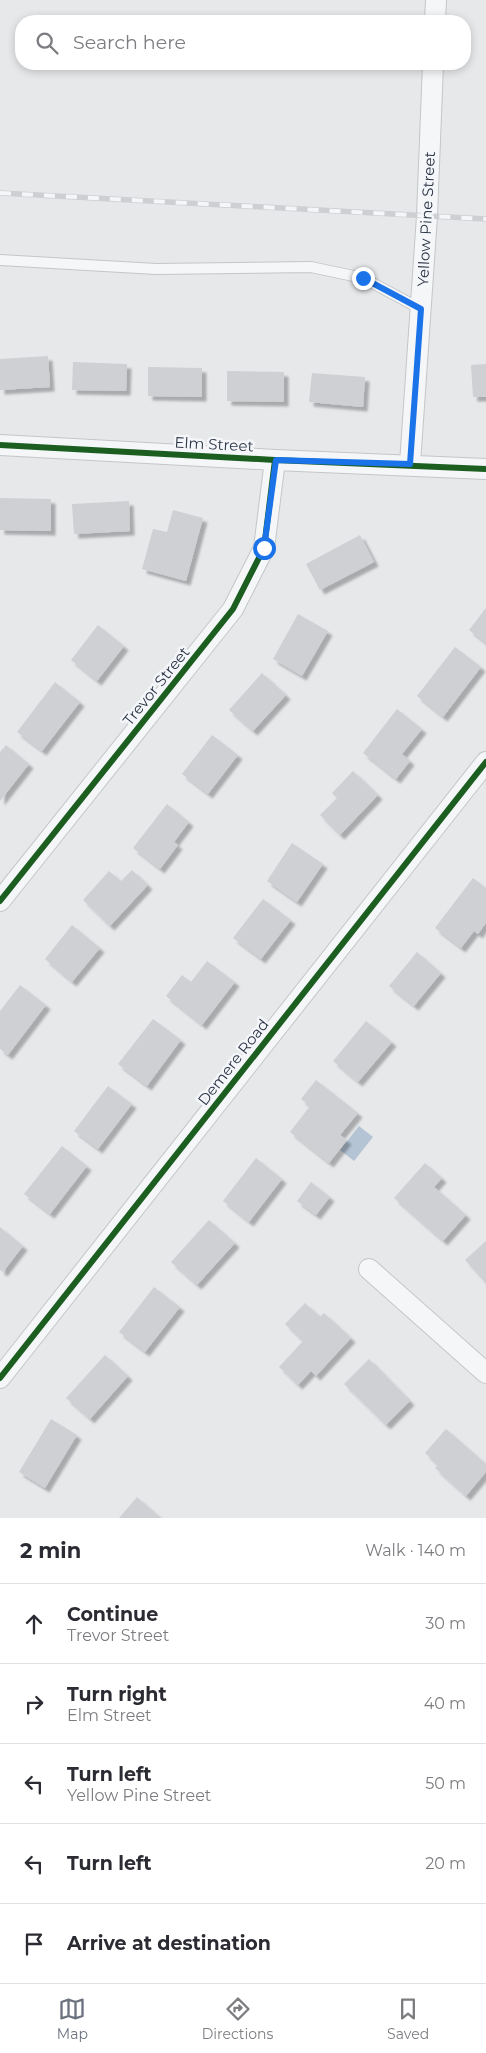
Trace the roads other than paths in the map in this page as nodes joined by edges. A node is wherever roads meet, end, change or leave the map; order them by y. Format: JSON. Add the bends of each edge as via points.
{"nodes":[{"id":1,"x":436,"y":0,"type":"edge"},
{"id":2,"x":435,"y":15,"type":"edge"},
{"id":3,"x":433,"y":70,"type":"edge"},
{"id":4,"x":0,"y":260,"type":"edge"},
{"id":5,"x":421,"y":309,"type":"junction"},
{"id":6,"x":0,"y":445,"type":"edge"},
{"id":7,"x":276,"y":460,"type":"junction"},
{"id":8,"x":410,"y":464,"type":"junction"},
{"id":9,"x":486,"y":469,"type":"edge"},
{"id":10,"x":486,"y":762,"type":"edge"},
{"id":11,"x":0,"y":901,"type":"edge"},
{"id":12,"x":369,"y":1269,"type":"dead end"},
{"id":13,"x":486,"y":1373,"type":"edge"},
{"id":14,"x":0,"y":1378,"type":"edge"}],
"edges":[{"from":1,"to":2,"type":"street"},
{"from":3,"to":5,"type":"street","name":"Yellow Pine Street"},
{"from":4,"to":5,"type":"lane","via":[[156,269],[311,267],[363,278]]},
{"from":5,"to":8,"type":"street","name":"Yellow Pine Street"},
{"from":6,"to":7,"type":"street","name":"Elm Street"},
{"from":7,"to":8,"type":"street","name":"Elm Street"},
{"from":7,"to":11,"type":"street","name":"Trevor Street","via":[[264,548],[233,609]]},
{"from":8,"to":9,"type":"street","name":"Elm Street"},
{"from":10,"to":14,"type":"street","name":"Demere Road"},
{"from":12,"to":13,"type":"street"}]}
